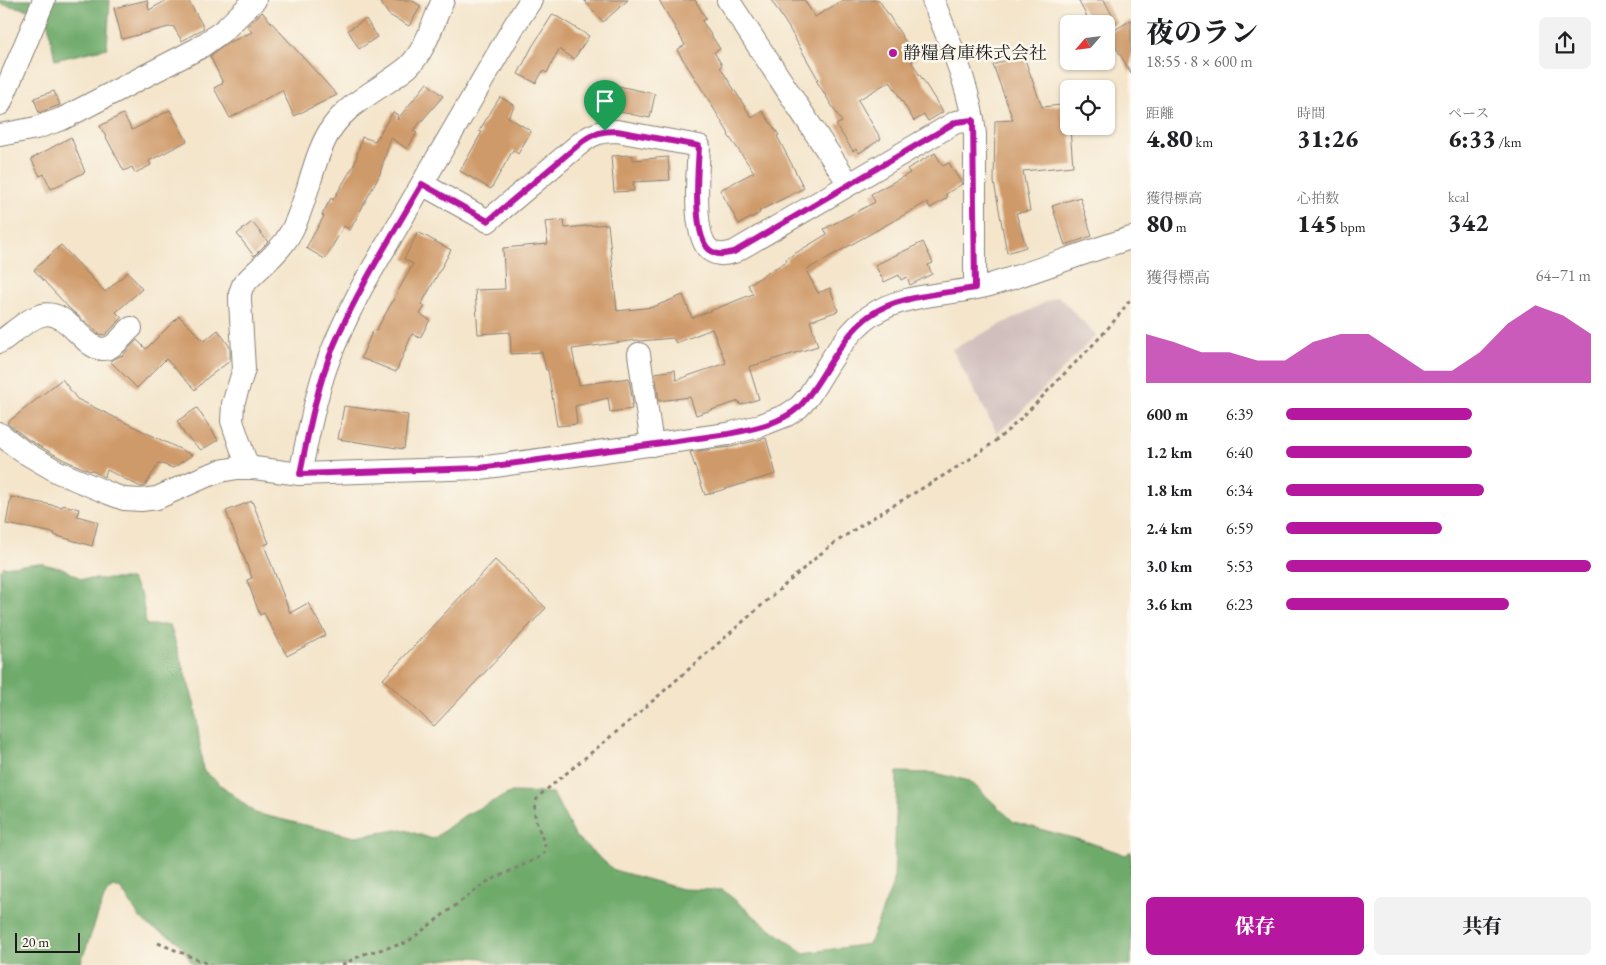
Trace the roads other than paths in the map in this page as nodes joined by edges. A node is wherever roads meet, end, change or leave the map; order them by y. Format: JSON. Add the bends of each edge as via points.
{"nodes":[{"id":1,"x":44,"y":0,"type":"edge"},
{"id":2,"x":255,"y":0,"type":"edge"},
{"id":3,"x":443,"y":0,"type":"edge"},
{"id":4,"x":531,"y":0,"type":"edge"},
{"id":5,"x":728,"y":0,"type":"edge"},
{"id":6,"x":933,"y":0,"type":"edge"},
{"id":7,"x":0,"y":104,"type":"edge"},
{"id":8,"x":973,"y":120,"type":"junction"},
{"id":9,"x":0,"y":135,"type":"edge"},
{"id":10,"x":422,"y":184,"type":"junction"},
{"id":11,"x":849,"y":184,"type":"junction"},
{"id":12,"x":1131,"y":238,"type":"edge"},
{"id":13,"x":975,"y":288,"type":"junction"},
{"id":14,"x":131,"y":328,"type":"dead end"},
{"id":15,"x":0,"y":342,"type":"edge"},
{"id":16,"x":639,"y":354,"type":"dead end"},
{"id":17,"x":0,"y":434,"type":"edge"},
{"id":18,"x":652,"y":444,"type":"junction"},
{"id":19,"x":248,"y":468,"type":"junction"},
{"id":20,"x":300,"y":474,"type":"junction"}],
"edges":[{"from":1,"to":7,"type":"street"},
{"from":2,"to":9,"type":"street","via":[[224,30],[199,48],[62,119]]},
{"from":3,"to":19,"type":"street","via":[[416,57],[343,114],[334,125],[326,138],[291,232],[280,249],[243,285],[240,301],[244,369],[232,412]]},
{"from":4,"to":10,"type":"street"},
{"from":5,"to":11,"type":"street"},
{"from":6,"to":8,"type":"street","via":[[965,85]]},
{"from":8,"to":11,"type":"street","via":[[956,122]]},
{"from":8,"to":13,"type":"street"},
{"from":10,"to":11,"type":"street","via":[[488,221],[593,134],[617,131],[699,146],[696,201],[701,233],[704,244],[712,252],[723,255],[734,252]]},
{"from":10,"to":20,"type":"street","via":[[362,288],[334,346],[314,408]]},
{"from":12,"to":13,"type":"street"},
{"from":13,"to":18,"type":"street","via":[[903,301],[869,316],[855,328],[808,397],[787,415],[744,431]]},
{"from":14,"to":15,"type":"street","via":[[107,349],[97,348],[67,321],[56,315],[43,314]]},
{"from":16,"to":18,"type":"street"},
{"from":17,"to":19,"type":"street","via":[[52,469],[124,498],[157,498],[220,471]]},
{"from":18,"to":20,"type":"street","via":[[480,468]]},
{"from":19,"to":20,"type":"street"}]}
